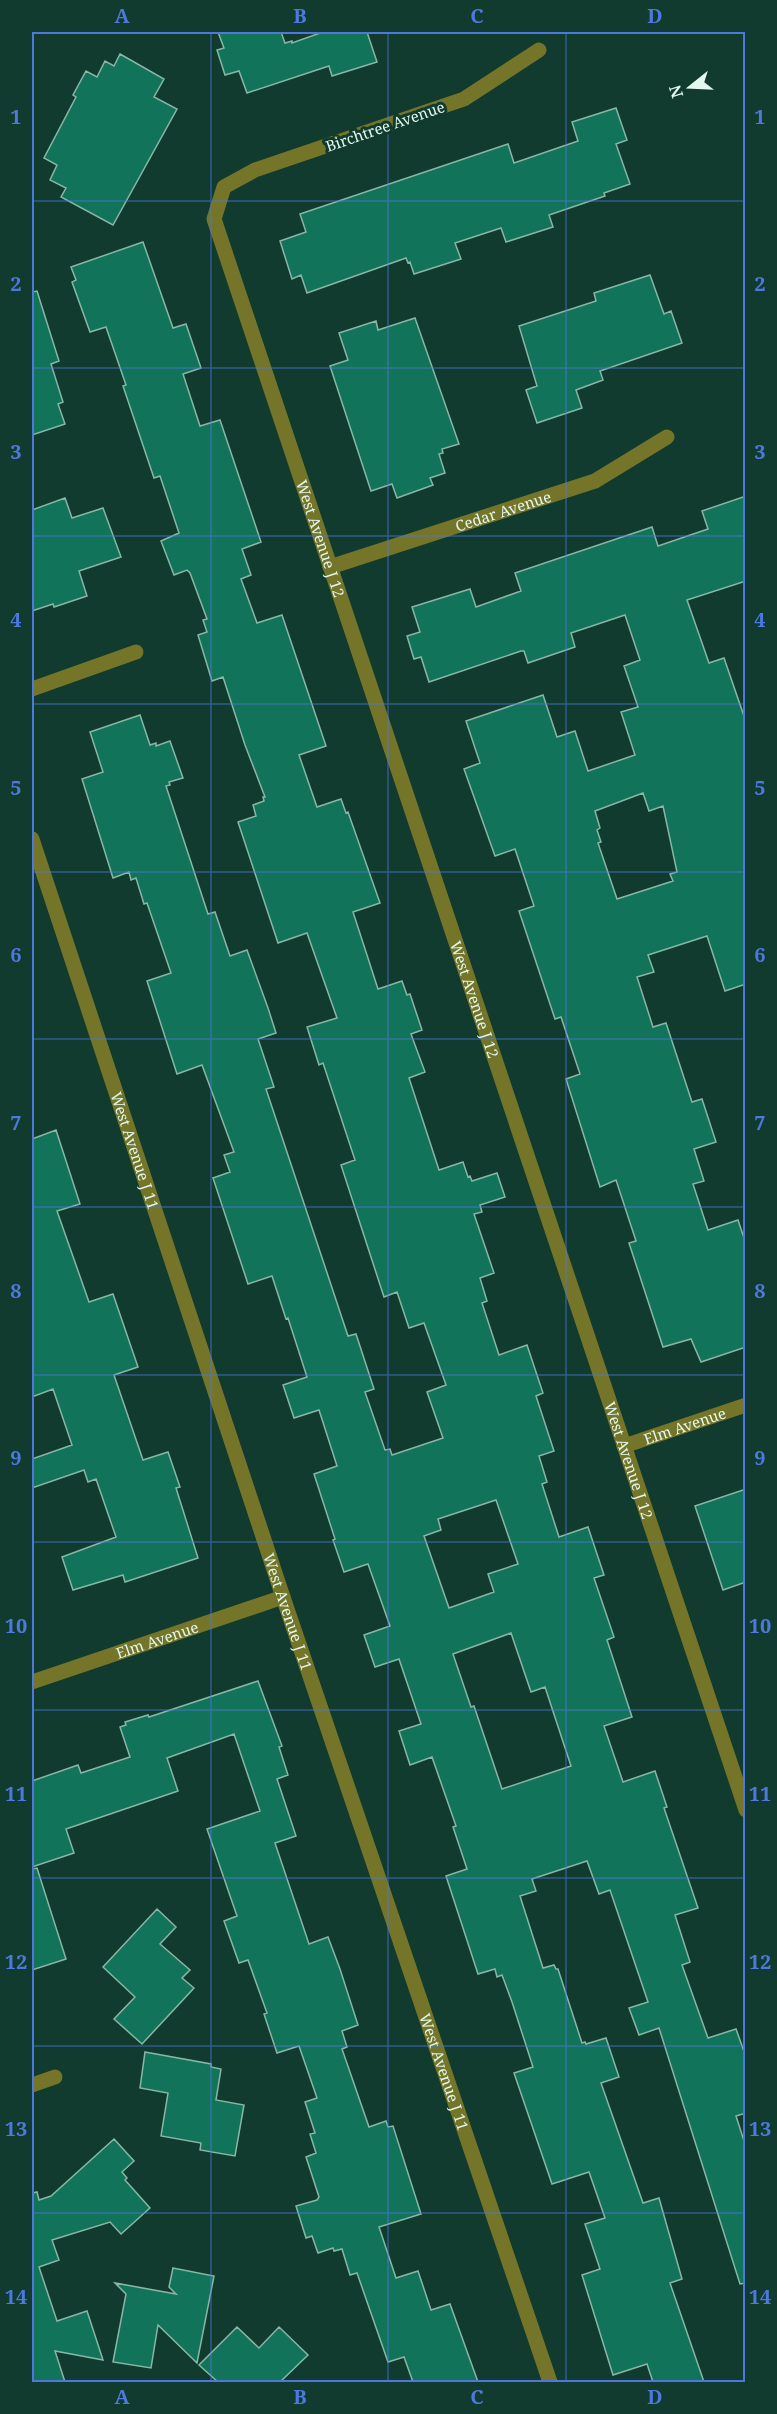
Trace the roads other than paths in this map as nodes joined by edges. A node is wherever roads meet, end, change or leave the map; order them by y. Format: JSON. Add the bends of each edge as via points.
{"nodes":[{"id":1,"x":539,"y":50,"type":"dead end"},
{"id":2,"x":224,"y":187,"type":"joint"},
{"id":3,"x":668,"y":437,"type":"dead end"},
{"id":4,"x":330,"y":567,"type":"junction"},
{"id":5,"x":136,"y":652,"type":"dead end"},
{"id":6,"x":32,"y":688,"type":"edge"},
{"id":7,"x":32,"y":839,"type":"edge"},
{"id":8,"x":746,"y":1405,"type":"edge"},
{"id":9,"x":624,"y":1446,"type":"junction"},
{"id":10,"x":283,"y":1597,"type":"junction"},
{"id":11,"x":32,"y":1682,"type":"edge"},
{"id":12,"x":746,"y":1810,"type":"edge"},
{"id":13,"x":55,"y":2077,"type":"dead end"},
{"id":14,"x":32,"y":2085,"type":"edge"},
{"id":15,"x":550,"y":2382,"type":"edge"}],
"edges":[{"from":1,"to":2,"type":"street","name":"Birchtree Avenue","via":[[464,99],[255,170]]},
{"from":2,"to":4,"type":"street","name":"West Avenue J 12","via":[[214,219]]},
{"from":3,"to":4,"type":"street","name":"Cedar Avenue","via":[[595,481]]},
{"from":4,"to":9,"type":"street","name":"West Avenue J 12"},
{"from":5,"to":6,"type":"street"},
{"from":7,"to":10,"type":"street","name":"West Avenue J 11"},
{"from":8,"to":9,"type":"street","name":"Elm Avenue"},
{"from":9,"to":12,"type":"street","name":"West Avenue J 12"},
{"from":10,"to":11,"type":"street","name":"Elm Avenue"},
{"from":10,"to":15,"type":"street","name":"West Avenue J 11"},
{"from":13,"to":14,"type":"street"}]}
